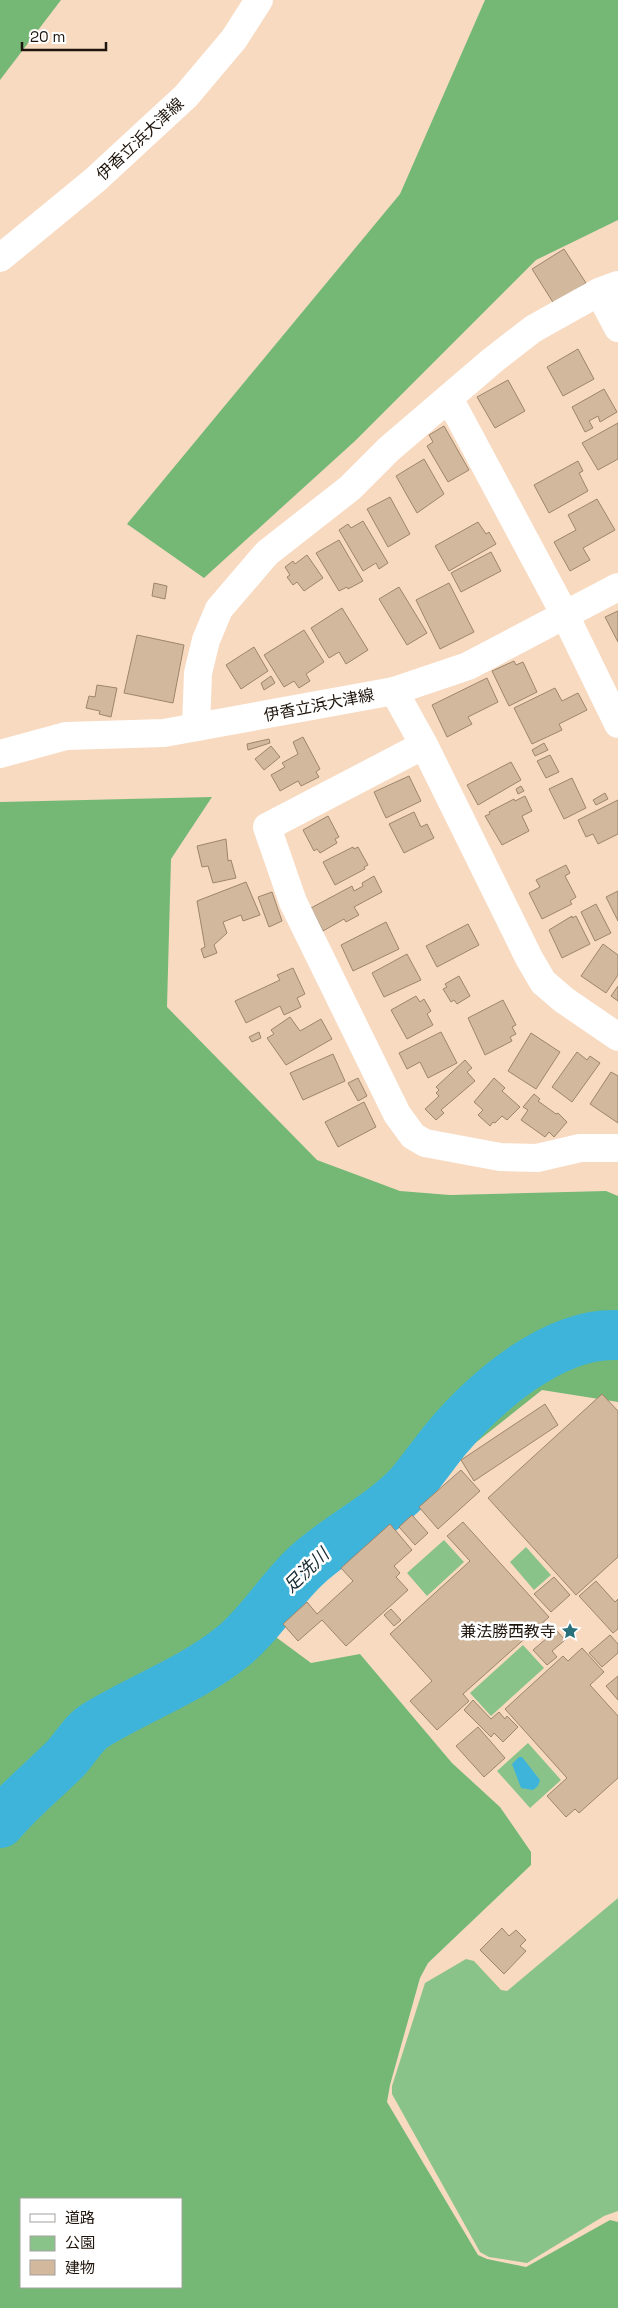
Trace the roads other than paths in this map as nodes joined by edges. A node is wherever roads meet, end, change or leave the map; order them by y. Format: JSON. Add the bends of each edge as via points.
{"nodes":[{"id":1,"x":258,"y":0,"type":"edge"},
{"id":2,"x":0,"y":258,"type":"edge"},
{"id":3,"x":609,"y":288,"type":"edge"},
{"id":4,"x":618,"y":328,"type":"edge"},
{"id":5,"x":449,"y":398,"type":"junction"},
{"id":6,"x":618,"y":587,"type":"edge"},
{"id":7,"x":564,"y":613,"type":"junction"},
{"id":8,"x":394,"y":691,"type":"junction"},
{"id":9,"x":618,"y":724,"type":"edge"},
{"id":10,"x":196,"y":727,"type":"junction"},
{"id":11,"x":424,"y":745,"type":"junction"},
{"id":12,"x":0,"y":754,"type":"edge"},
{"id":13,"x":618,"y":1037,"type":"edge"},
{"id":14,"x":618,"y":1148,"type":"edge"}],
"edges":[{"from":1,"to":2,"type":"street","name":"伊香立浜大津線","via":[[234,39],[186,96],[95,180]]},
{"from":3,"to":4,"type":"street"},
{"from":3,"to":5,"type":"street","via":[[533,329]]},
{"from":5,"to":7,"type":"street"},
{"from":5,"to":10,"type":"street","via":[[389,449],[350,488],[267,552],[219,609],[206,640],[198,673]]},
{"from":6,"to":7,"type":"street","name":"伊香立浜大津線"},
{"from":7,"to":8,"type":"street","name":"伊香立浜大津線","via":[[468,666]]},
{"from":7,"to":9,"type":"street"},
{"from":8,"to":10,"type":"street","name":"伊香立浜大津線"},
{"from":8,"to":11,"type":"street"},
{"from":10,"to":12,"type":"street","name":"伊香立浜大津線","via":[[164,733],[66,736]]},
{"from":11,"to":13,"type":"street","via":[[528,958],[543,982]]},
{"from":11,"to":14,"type":"street","via":[[267,827],[293,902],[397,1114],[413,1136],[426,1143],[500,1157],[537,1158],[580,1148]]}]}
